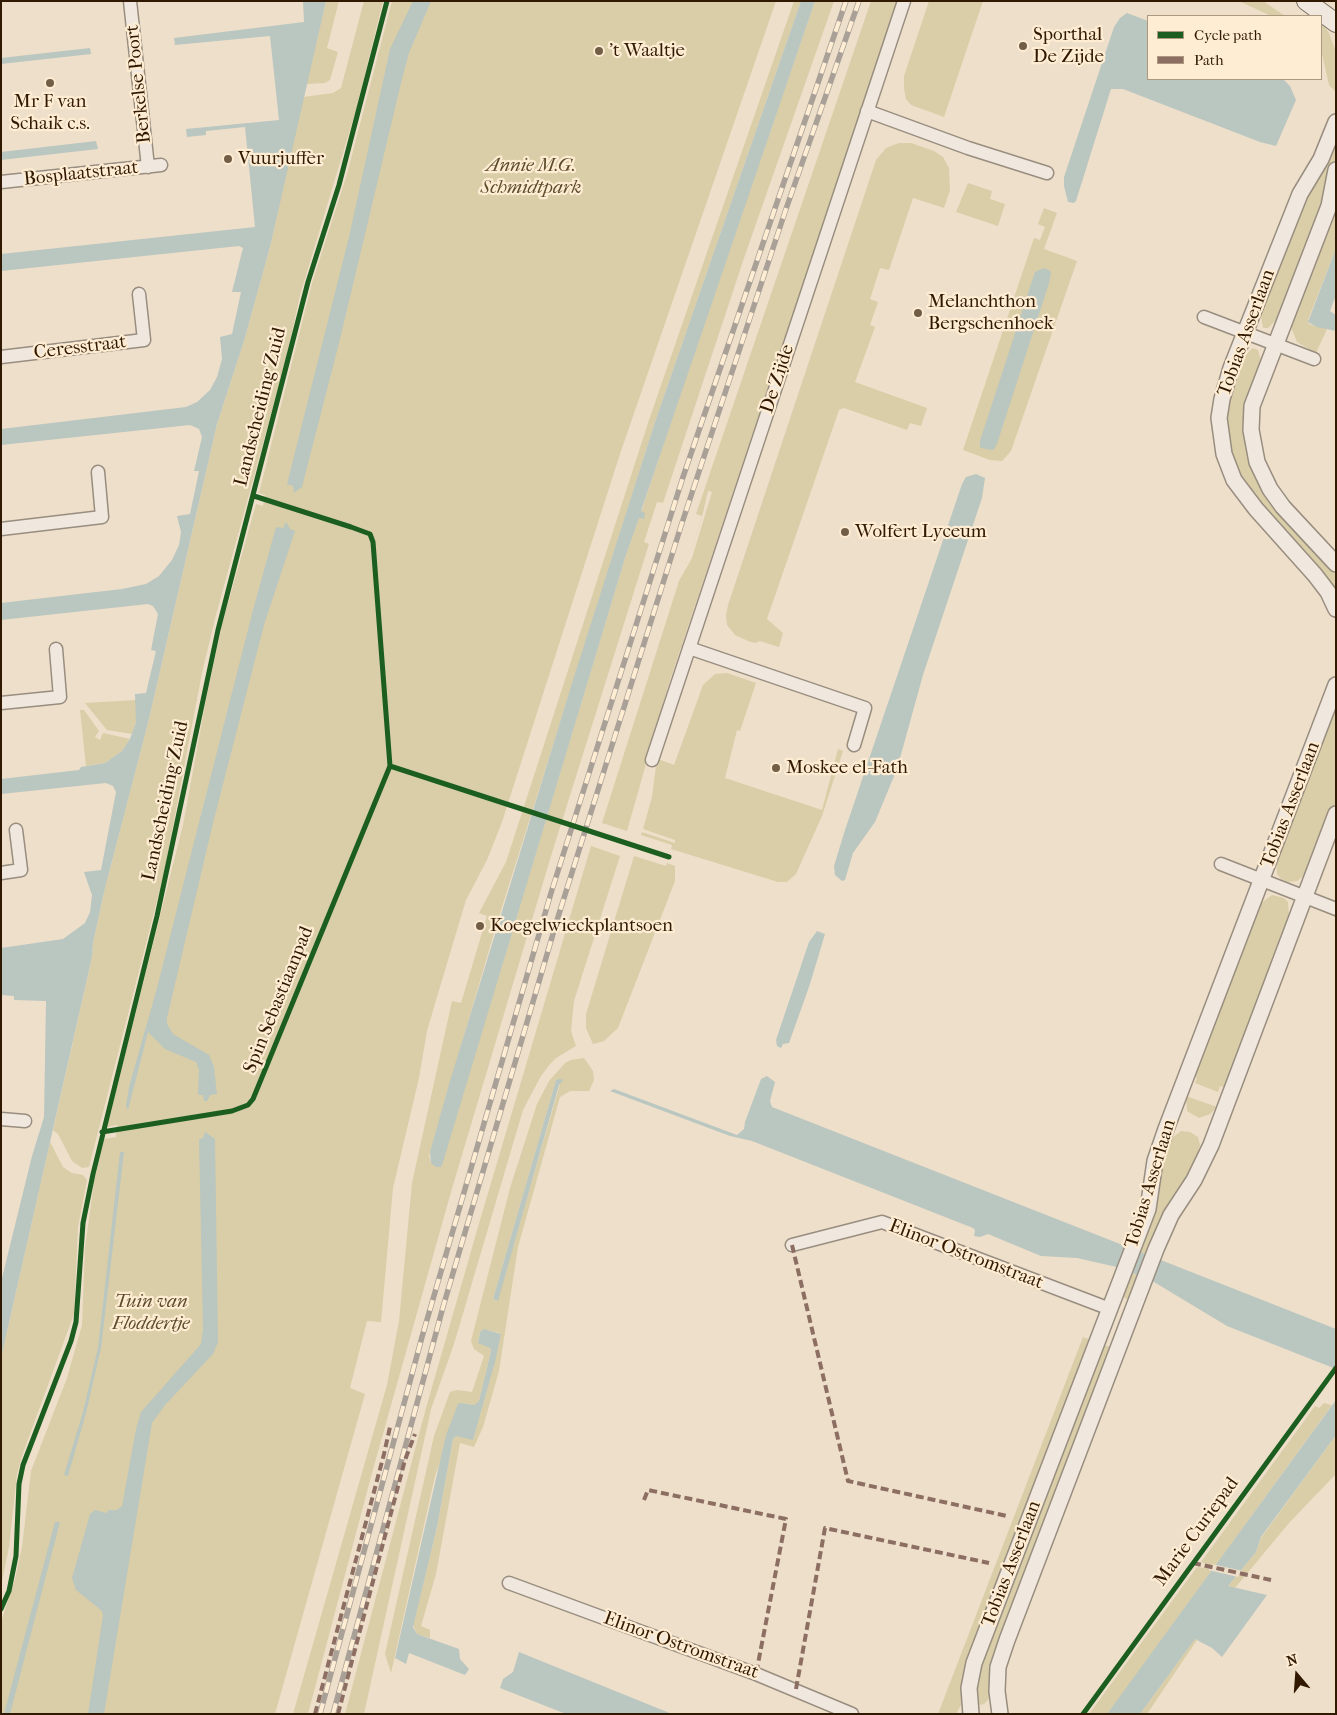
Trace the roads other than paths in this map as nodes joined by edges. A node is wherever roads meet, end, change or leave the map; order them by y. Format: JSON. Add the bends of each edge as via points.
{"nodes":[{"id":1,"x":130,"y":1,"type":"edge"},
{"id":2,"x":904,"y":1,"type":"edge"},
{"id":3,"x":1306,"y":1,"type":"edge"},
{"id":4,"x":1321,"y":1,"type":"edge"},
{"id":5,"x":1336,"y":10,"type":"edge"},
{"id":6,"x":1336,"y":23,"type":"edge"},
{"id":7,"x":867,"y":111,"type":"junction"},
{"id":8,"x":1336,"y":122,"type":"edge"},
{"id":9,"x":155,"y":166,"type":"joint"},
{"id":10,"x":1336,"y":170,"type":"edge"},
{"id":11,"x":1047,"y":173,"type":"dead end"},
{"id":12,"x":1,"y":182,"type":"edge"},
{"id":13,"x":139,"y":294,"type":"dead end"},
{"id":14,"x":1204,"y":317,"type":"dead end"},
{"id":15,"x":1245,"y":333,"type":"junction"},
{"id":16,"x":1275,"y":344,"type":"junction"},
{"id":17,"x":1,"y":358,"type":"edge"},
{"id":18,"x":1314,"y":359,"type":"dead end"},
{"id":19,"x":98,"y":472,"type":"dead end"},
{"id":20,"x":1,"y":529,"type":"edge"},
{"id":21,"x":1336,"y":564,"type":"edge"},
{"id":22,"x":1336,"y":609,"type":"edge"},
{"id":23,"x":689,"y":648,"type":"junction"},
{"id":24,"x":56,"y":649,"type":"dead end"},
{"id":25,"x":1336,"y":685,"type":"edge"},
{"id":26,"x":1,"y":703,"type":"edge"},
{"id":27,"x":854,"y":745,"type":"dead end"},
{"id":28,"x":652,"y":760,"type":"dead end"},
{"id":29,"x":1336,"y":814,"type":"edge"},
{"id":30,"x":16,"y":830,"type":"dead end"},
{"id":31,"x":1221,"y":864,"type":"dead end"},
{"id":32,"x":1,"y":872,"type":"edge"},
{"id":33,"x":1262,"y":881,"type":"junction"},
{"id":34,"x":1303,"y":897,"type":"junction"},
{"id":35,"x":1336,"y":909,"type":"edge"},
{"id":36,"x":1,"y":1120,"type":"edge"},
{"id":37,"x":25,"y":1121,"type":"dead end"},
{"id":38,"x":792,"y":1245,"type":"dead end"},
{"id":39,"x":1110,"y":1309,"type":"junction"},
{"id":40,"x":509,"y":1583,"type":"dead end"},
{"id":41,"x":852,"y":1714,"type":"edge"},
{"id":42,"x":971,"y":1714,"type":"edge"},
{"id":43,"x":1000,"y":1714,"type":"edge"}],
"edges":[{"from":1,"to":9,"type":"street","name":"Berkelse Poort"},
{"from":2,"to":7,"type":"street","name":"De Zijde"},
{"from":3,"to":6,"type":"main road"},
{"from":4,"to":5,"type":"main road"},
{"from":7,"to":11,"type":"street"},
{"from":7,"to":23,"type":"street","name":"De Zijde"},
{"from":8,"to":15,"type":"street","name":"Tobias Asserlaan","via":[[1321,159],[1300,194]]},
{"from":9,"to":12,"type":"street","name":"Bosplaatstraat"},
{"from":10,"to":16,"type":"street","name":"Tobias Asserlaan","via":[[1328,206]]},
{"from":13,"to":17,"type":"street","name":"Ceresstraat","via":[[144,340]]},
{"from":14,"to":15,"type":"street"},
{"from":15,"to":16,"type":"street"},
{"from":15,"to":22,"type":"street","name":"Tobias Asserlaan","via":[[1222,399],[1219,418],[1228,468],[1245,495],[1315,575]]},
{"from":16,"to":18,"type":"street"},
{"from":16,"to":21,"type":"street","name":"Tobias Asserlaan","via":[[1252,406],[1251,430],[1257,462],[1283,506]]},
{"from":19,"to":20,"type":"street","via":[[102,517]]},
{"from":23,"to":27,"type":"street","via":[[865,708]]},
{"from":23,"to":28,"type":"street","name":"De Zijde"},
{"from":24,"to":26,"type":"street","via":[[60,696]]},
{"from":25,"to":33,"type":"street","name":"Tobias Asserlaan"},
{"from":29,"to":34,"type":"street","name":"Tobias Asserlaan"},
{"from":30,"to":32,"type":"street","via":[[21,870]]},
{"from":31,"to":33,"type":"street"},
{"from":33,"to":34,"type":"street"},
{"from":33,"to":39,"type":"street","name":"Tobias Asserlaan","via":[[1166,1129],[1155,1161],[1148,1208]]},
{"from":34,"to":35,"type":"street"},
{"from":34,"to":43,"type":"street","name":"Tobias Asserlaan","via":[[1211,1145],[1194,1180],[1170,1215],[1156,1249],[998,1667]]},
{"from":36,"to":37,"type":"street"},
{"from":38,"to":39,"type":"street","name":"Elinor Ostromstraat","via":[[882,1222]]},
{"from":39,"to":42,"type":"street","name":"Tobias Asserlaan","via":[[974,1663],[969,1688]]},
{"from":40,"to":41,"type":"street","name":"Elinor Ostromstraat","via":[[764,1677]]}]}
